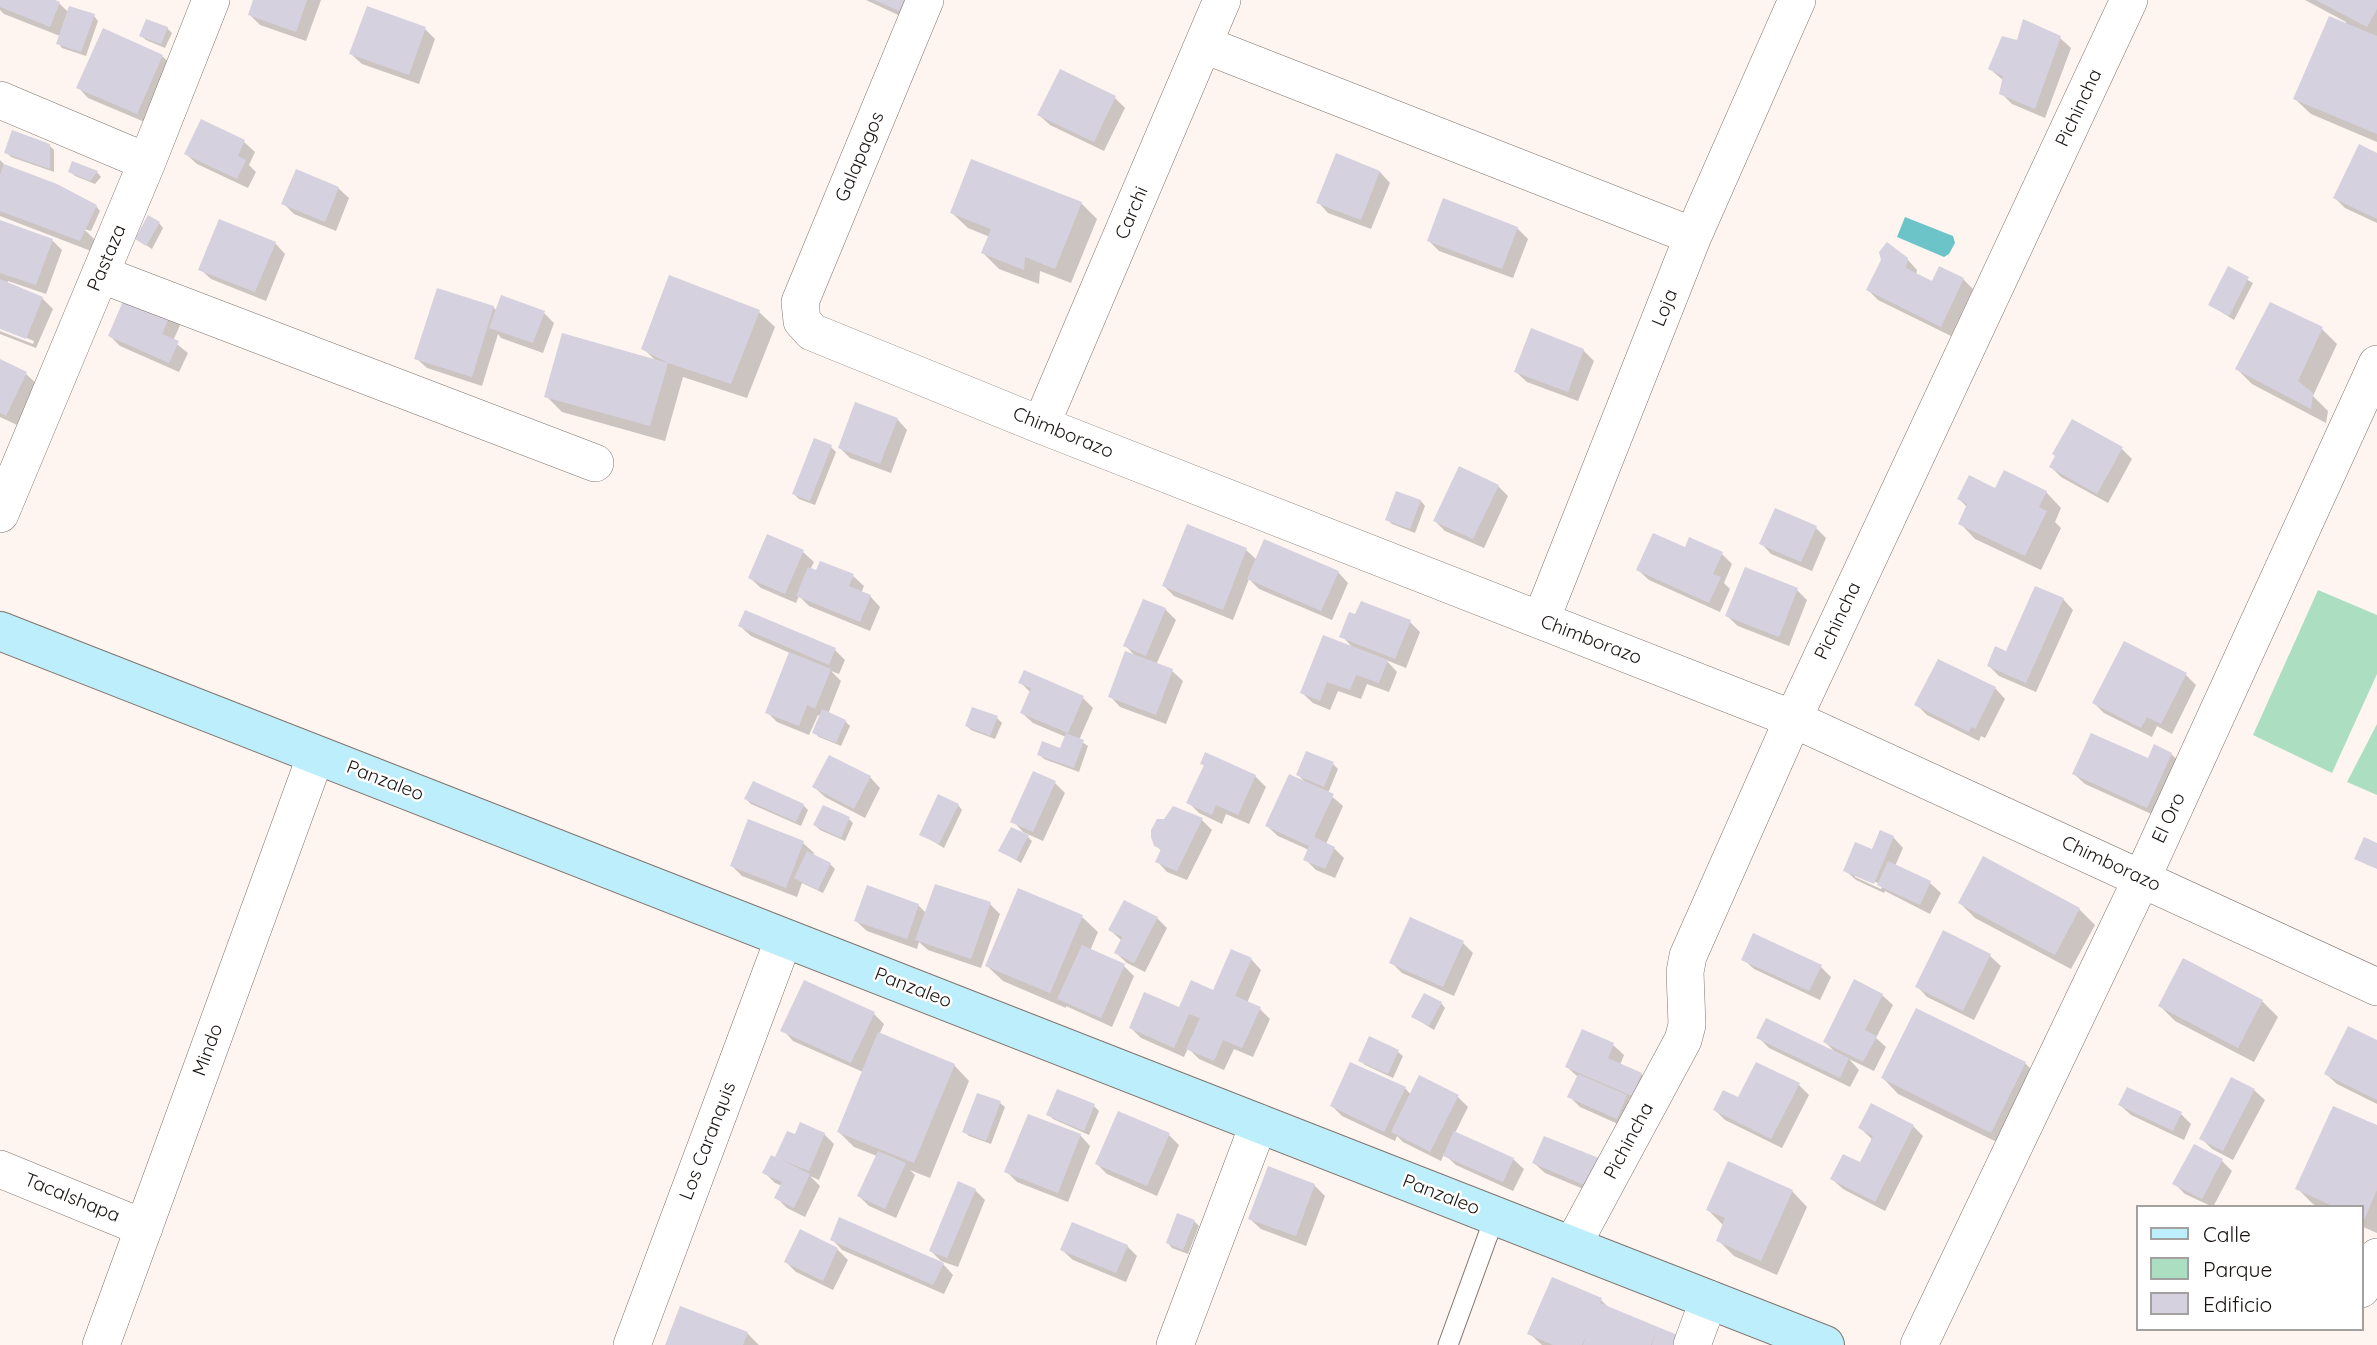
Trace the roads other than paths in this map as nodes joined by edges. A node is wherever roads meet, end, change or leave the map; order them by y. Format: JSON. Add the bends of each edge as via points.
{"nodes":[{"id":1,"x":211,"y":0,"type":"edge"},
{"id":2,"x":925,"y":0,"type":"edge"},
{"id":3,"x":1222,"y":0,"type":"edge"},
{"id":4,"x":1797,"y":0,"type":"edge"},
{"id":5,"x":2129,"y":0,"type":"edge"},
{"id":6,"x":1205,"y":45,"type":"junction"},
{"id":7,"x":0,"y":100,"type":"edge"},
{"id":8,"x":147,"y":162,"type":"junction"},
{"id":9,"x":1693,"y":236,"type":"junction"},
{"id":10,"x":100,"y":274,"type":"junction"},
{"id":11,"x":800,"y":315,"type":"joint"},
{"id":12,"x":2377,"y":364,"type":"edge"},
{"id":13,"x":1041,"y":425,"type":"junction"},
{"id":14,"x":595,"y":463,"type":"dead end"},
{"id":15,"x":0,"y":514,"type":"edge"},
{"id":16,"x":1541,"y":620,"type":"junction"},
{"id":17,"x":0,"y":631,"type":"edge"},
{"id":18,"x":1793,"y":719,"type":"junction"},
{"id":19,"x":316,"y":755,"type":"junction"},
{"id":20,"x":2142,"y":878,"type":"junction"},
{"id":21,"x":784,"y":938,"type":"junction"},
{"id":22,"x":2377,"y":987,"type":"edge"},
{"id":23,"x":1259,"y":1124,"type":"junction"},
{"id":24,"x":0,"y":1169,"type":"edge"},
{"id":25,"x":1495,"y":1216,"type":"junction"},
{"id":26,"x":144,"y":1228,"type":"junction"},
{"id":27,"x":1572,"y":1246,"type":"junction"},
{"id":28,"x":2377,"y":1257,"type":"edge"},
{"id":29,"x":2363,"y":1285,"type":"edge"},
{"id":30,"x":1709,"y":1299,"type":"junction"},
{"id":31,"x":101,"y":1345,"type":"edge"},
{"id":32,"x":632,"y":1345,"type":"edge"},
{"id":33,"x":1175,"y":1345,"type":"edge"},
{"id":34,"x":1448,"y":1345,"type":"edge"},
{"id":35,"x":1692,"y":1345,"type":"edge"},
{"id":36,"x":1825,"y":1345,"type":"edge"},
{"id":37,"x":1919,"y":1345,"type":"edge"}],
"edges":[{"from":1,"to":8,"type":"street","name":"Pastaza"},
{"from":2,"to":11,"type":"street","name":"Galapagos","via":[[803,292]]},
{"from":3,"to":6,"type":"street","name":"Carchi"},
{"from":4,"to":9,"type":"street","name":"Loja"},
{"from":5,"to":18,"type":"street","name":"Pichincha"},
{"from":6,"to":9,"type":"street"},
{"from":6,"to":13,"type":"street","name":"Carchi"},
{"from":7,"to":8,"type":"street"},
{"from":8,"to":10,"type":"street","name":"Pastaza"},
{"from":9,"to":16,"type":"street","name":"Loja"},
{"from":10,"to":14,"type":"street"},
{"from":10,"to":15,"type":"street","name":"Pastaza"},
{"from":11,"to":13,"type":"street","name":"Chimborazo","via":[[812,332]]},
{"from":12,"to":20,"type":"street","name":"El Oro"},
{"from":13,"to":16,"type":"street","name":"Chimborazo"},
{"from":16,"to":18,"type":"street","name":"Chimborazo"},
{"from":17,"to":19,"type":"street","name":"Panzaleo"},
{"from":18,"to":20,"type":"street","name":"Chimborazo"},
{"from":18,"to":27,"type":"street","name":"Pichincha","via":[[1688,956],[1683,1040]]},
{"from":19,"to":21,"type":"street","name":"Panzaleo"},
{"from":19,"to":26,"type":"street","name":"Mindo"},
{"from":20,"to":22,"type":"street","name":"Chimborazo"},
{"from":20,"to":37,"type":"street","name":"El Oro"},
{"from":21,"to":23,"type":"street","name":"Panzaleo"},
{"from":21,"to":32,"type":"street","name":"Los Caranquis"},
{"from":23,"to":25,"type":"street","name":"Panzaleo"},
{"from":23,"to":33,"type":"street"},
{"from":24,"to":26,"type":"street","name":"Tacalshapa"},
{"from":25,"to":27,"type":"street","name":"Panzaleo"},
{"from":25,"to":34,"type":"lane"},
{"from":26,"to":31,"type":"street","name":"Mindo"},
{"from":27,"to":30,"type":"street","name":"Panzaleo"},
{"from":28,"to":29,"type":"street"},
{"from":30,"to":35,"type":"street"},
{"from":30,"to":36,"type":"street","name":"Panzaleo"}]}
